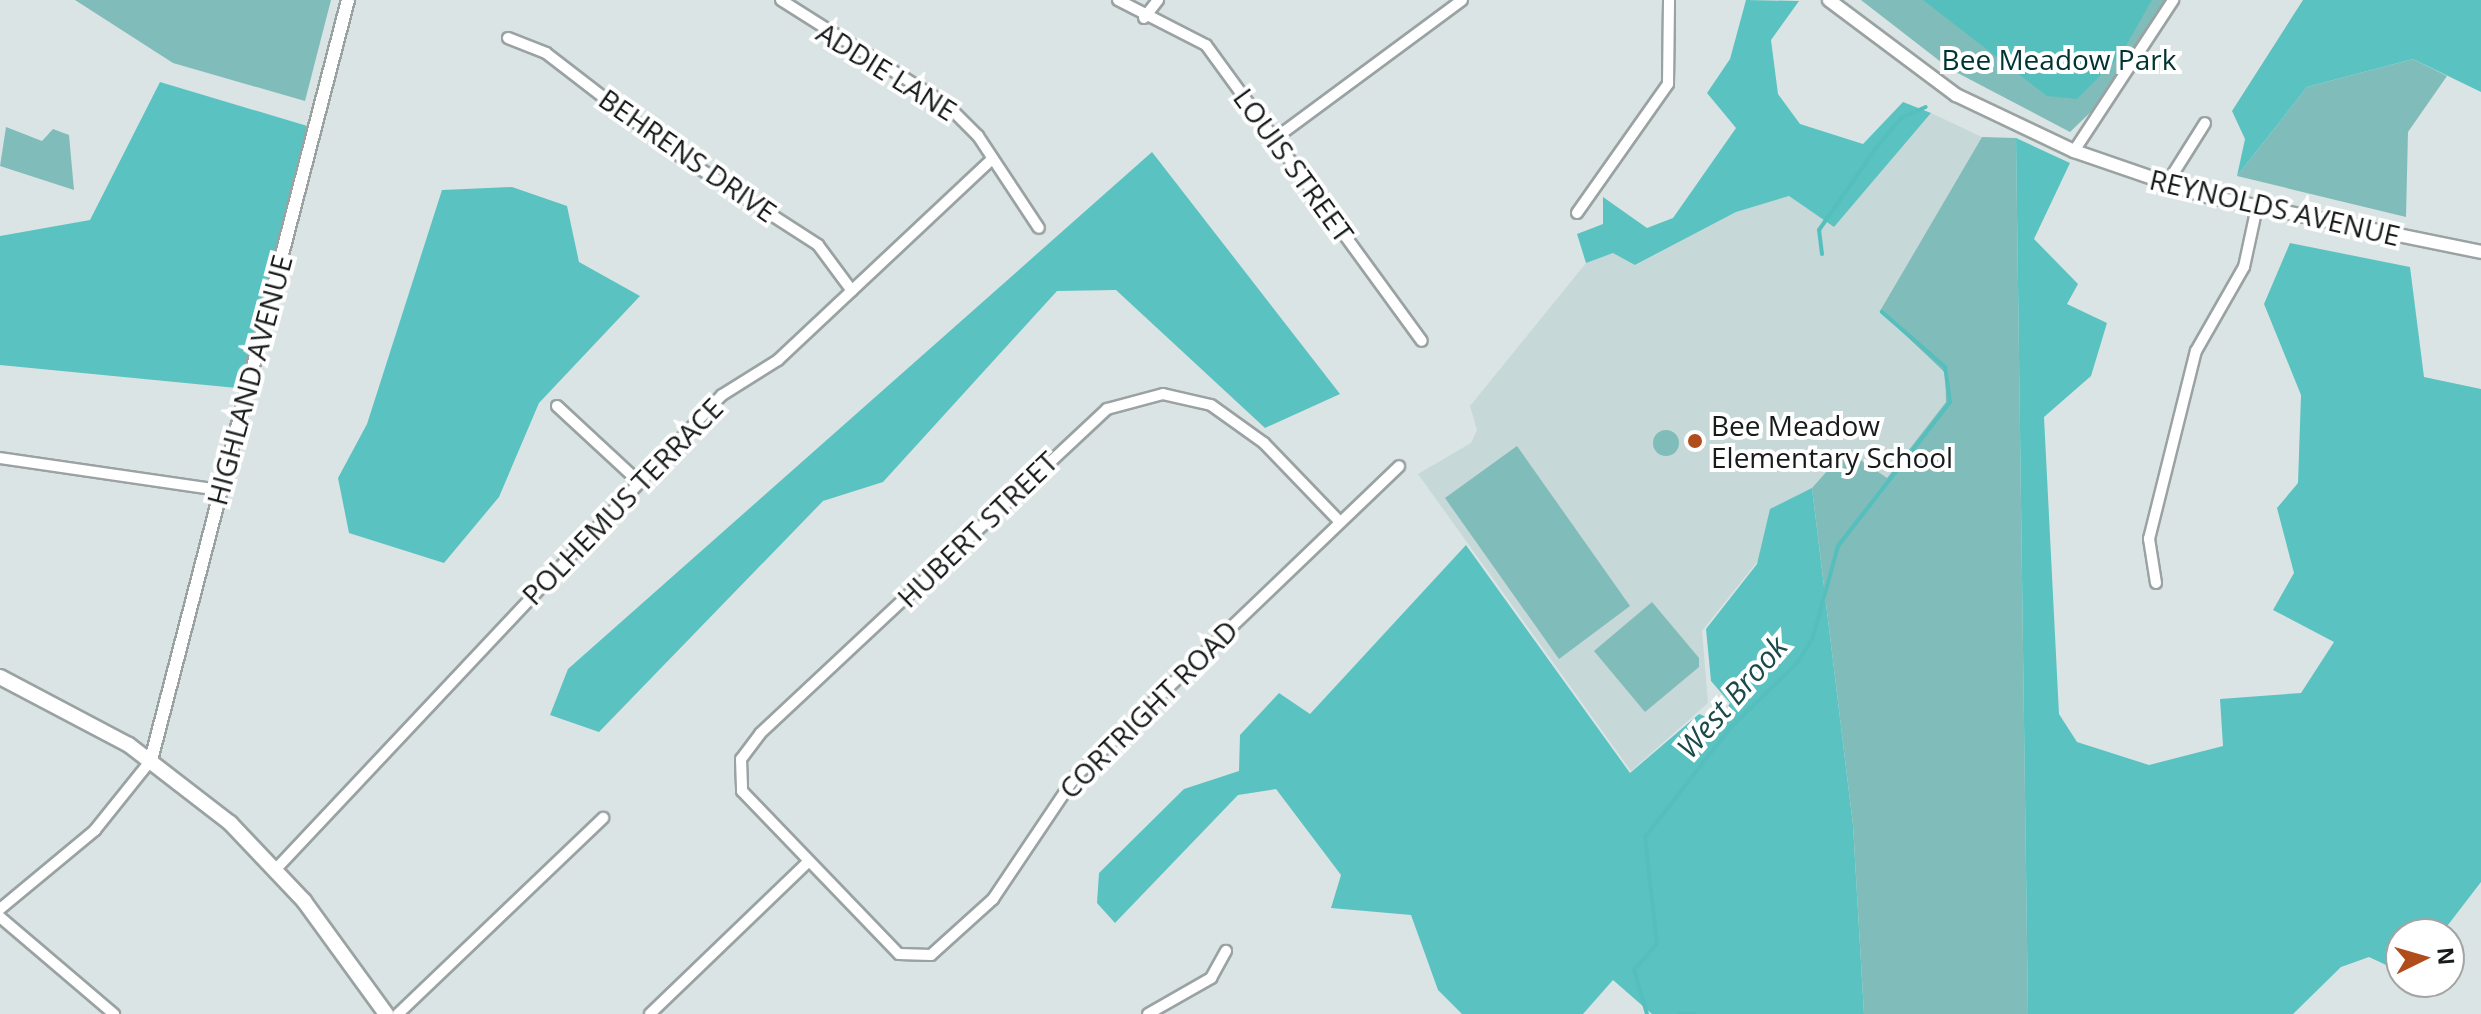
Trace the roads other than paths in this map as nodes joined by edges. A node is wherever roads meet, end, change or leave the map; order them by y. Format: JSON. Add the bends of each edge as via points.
{"nodes":[{"id":1,"x":348,"y":0,"type":"edge"},
{"id":2,"x":781,"y":0,"type":"edge"},
{"id":3,"x":1118,"y":0,"type":"edge"},
{"id":4,"x":1158,"y":0,"type":"edge"},
{"id":5,"x":1462,"y":0,"type":"edge"},
{"id":6,"x":1669,"y":0,"type":"edge"},
{"id":7,"x":1829,"y":0,"type":"edge"},
{"id":8,"x":2173,"y":0,"type":"edge"},
{"id":9,"x":1144,"y":18,"type":"junction"},
{"id":10,"x":508,"y":38,"type":"dead end"},
{"id":11,"x":2205,"y":123,"type":"dead end"},
{"id":12,"x":1277,"y":137,"type":"junction"},
{"id":13,"x":2074,"y":151,"type":"junction"},
{"id":14,"x":992,"y":159,"type":"junction"},
{"id":15,"x":2166,"y":185,"type":"junction"},
{"id":16,"x":2257,"y":207,"type":"junction"},
{"id":17,"x":1577,"y":213,"type":"dead end"},
{"id":18,"x":1039,"y":228,"type":"dead end"},
{"id":19,"x":2481,"y":252,"type":"edge"},
{"id":20,"x":852,"y":291,"type":"junction"},
{"id":21,"x":1422,"y":341,"type":"dead end"},
{"id":22,"x":557,"y":406,"type":"dead end"},
{"id":23,"x":0,"y":458,"type":"edge"},
{"id":24,"x":1399,"y":466,"type":"dead end"},
{"id":25,"x":639,"y":482,"type":"junction"},
{"id":26,"x":220,"y":490,"type":"junction"},
{"id":27,"x":1340,"y":522,"type":"junction"},
{"id":28,"x":2156,"y":583,"type":"dead end"},
{"id":29,"x":0,"y":677,"type":"edge"},
{"id":30,"x":151,"y":760,"type":"junction"},
{"id":31,"x":603,"y":818,"type":"dead end"},
{"id":32,"x":807,"y":863,"type":"junction"},
{"id":33,"x":276,"y":869,"type":"junction"},
{"id":34,"x":0,"y":909,"type":"edge"},
{"id":35,"x":0,"y":917,"type":"edge"},
{"id":36,"x":1226,"y":951,"type":"dead end"},
{"id":37,"x":114,"y":1014,"type":"edge"},
{"id":38,"x":386,"y":1014,"type":"edge"},
{"id":39,"x":398,"y":1014,"type":"edge"},
{"id":40,"x":650,"y":1014,"type":"edge"},
{"id":41,"x":1148,"y":1014,"type":"edge"}],
"edges":[{"from":1,"to":26,"type":"street","name":"HIGHLAND AVENUE"},
{"from":2,"to":14,"type":"street","name":"ADDIE LANE","via":[[947,105]]},
{"from":3,"to":9,"type":"street","name":"LOUIS STREET"},
{"from":4,"to":9,"type":"street"},
{"from":5,"to":12,"type":"street"},
{"from":6,"to":17,"type":"street","via":[[1668,84]]},
{"from":7,"to":13,"type":"street","name":"REYNOLDS AVENUE","via":[[1956,95]]},
{"from":8,"to":13,"type":"street"},
{"from":9,"to":12,"type":"street","name":"LOUIS STREET","via":[[1206,45]]},
{"from":10,"to":20,"type":"street","name":"BEHRENS DRIVE","via":[[546,53],[677,154],[818,245]]},
{"from":11,"to":15,"type":"street"},
{"from":12,"to":21,"type":"street","name":"LOUIS STREET"},
{"from":13,"to":15,"type":"street","name":"REYNOLDS AVENUE"},
{"from":14,"to":18,"type":"street","name":"ADDIE LANE"},
{"from":14,"to":20,"type":"street","name":"POLHEMUS TERRACE"},
{"from":15,"to":16,"type":"street","name":"REYNOLDS AVENUE"},
{"from":16,"to":19,"type":"street","name":"REYNOLDS AVENUE"},
{"from":16,"to":28,"type":"street","via":[[2244,267],[2196,351],[2149,539]]},
{"from":20,"to":25,"type":"street","name":"POLHEMUS TERRACE","via":[[778,360],[722,395]]},
{"from":22,"to":25,"type":"street"},
{"from":23,"to":26,"type":"street"},
{"from":24,"to":27,"type":"street","name":"CORTRIGHT ROAD"},
{"from":25,"to":33,"type":"street","name":"POLHEMUS TERRACE"},
{"from":26,"to":30,"type":"street","name":"HIGHLAND AVENUE"},
{"from":27,"to":32,"type":"street","name":"CORTRIGHT ROAD","via":[[1075,777],[1009,879],[938,952],[899,954]]},
{"from":27,"to":32,"type":"street","name":"HUBERT STREET","via":[[1264,443],[1219,408],[1163,394],[1107,409],[750,745],[739,767],[742,791]]},
{"from":29,"to":30,"type":"main road"},
{"from":30,"to":33,"type":"main road"},
{"from":30,"to":34,"type":"street","via":[[95,830]]},
{"from":31,"to":39,"type":"street"},
{"from":32,"to":40,"type":"street"},
{"from":33,"to":38,"type":"main road"},
{"from":35,"to":37,"type":"street"},
{"from":36,"to":41,"type":"street","via":[[1211,978]]}]}
